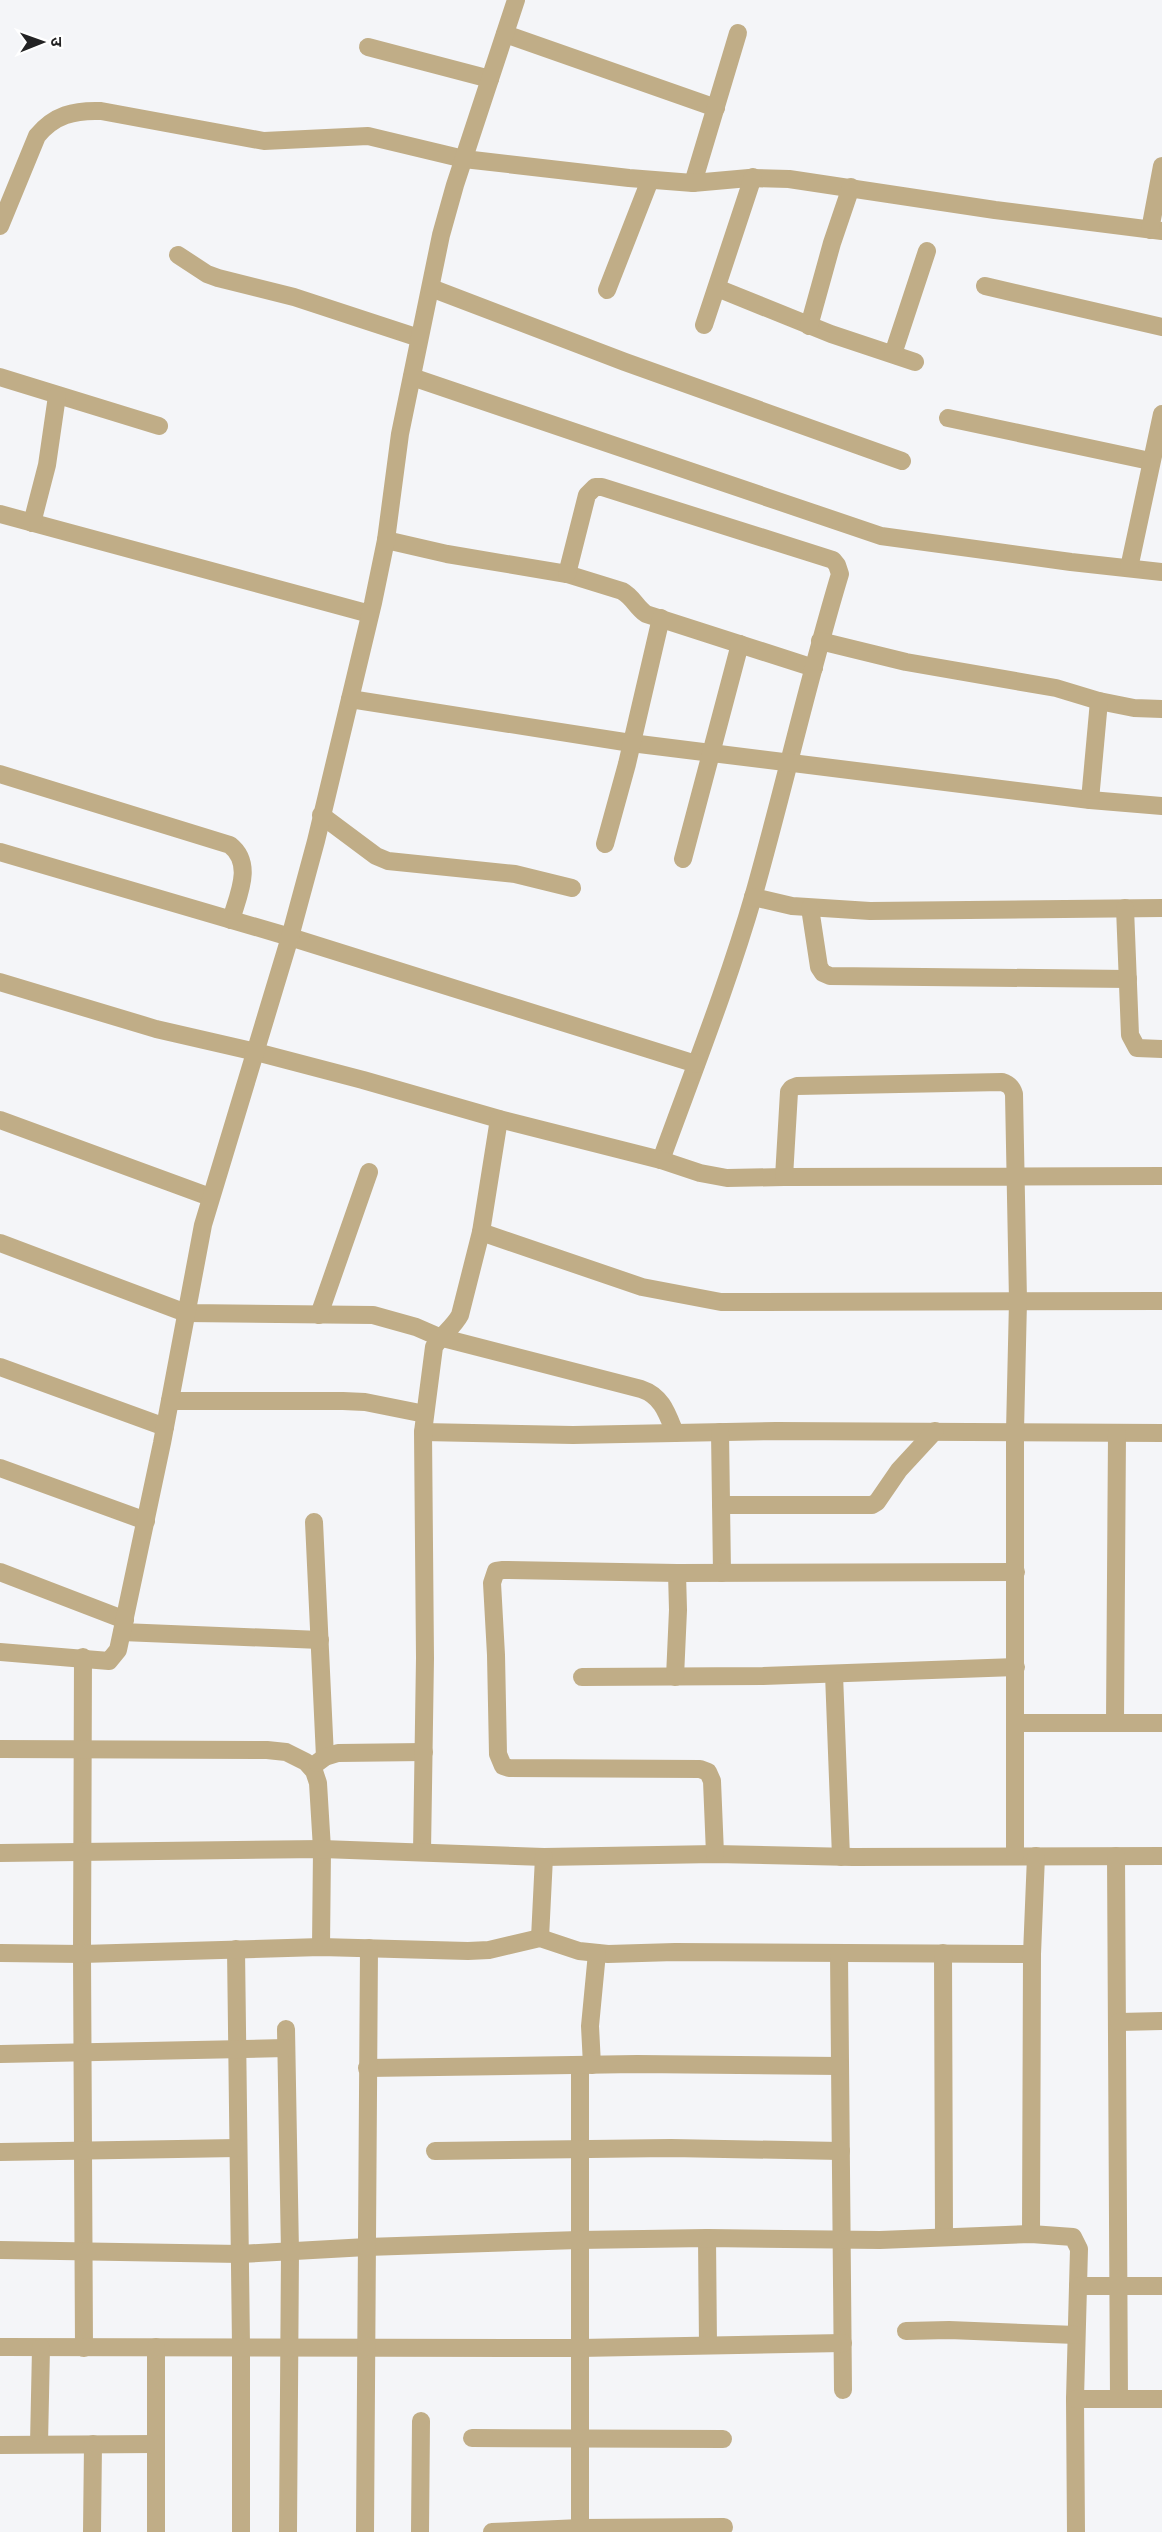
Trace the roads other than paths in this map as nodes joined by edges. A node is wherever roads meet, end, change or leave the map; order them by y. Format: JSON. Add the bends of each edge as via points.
{"nodes":[{"id":1,"x":516,"y":0,"type":"edge"},
{"id":2,"x":738,"y":33,"type":"dead end"},
{"id":3,"x":505,"y":34,"type":"junction"},
{"id":4,"x":368,"y":47,"type":"dead end"},
{"id":5,"x":490,"y":79,"type":"junction"},
{"id":6,"x":716,"y":108,"type":"junction"},
{"id":7,"x":464,"y":159,"type":"junction"},
{"id":8,"x":1162,"y":166,"type":"edge"},
{"id":9,"x":753,"y":177,"type":"junction"},
{"id":10,"x":650,"y":180,"type":"junction"},
{"id":11,"x":693,"y":183,"type":"junction"},
{"id":12,"x":851,"y":187,"type":"junction"},
{"id":13,"x":0,"y":226,"type":"edge"},
{"id":14,"x":1156,"y":231,"type":"edge"},
{"id":15,"x":927,"y":251,"type":"dead end"},
{"id":16,"x":178,"y":255,"type":"dead end"},
{"id":17,"x":985,"y":286,"type":"dead end"},
{"id":18,"x":431,"y":288,"type":"junction"},
{"id":19,"x":717,"y":288,"type":"junction"},
{"id":20,"x":607,"y":290,"type":"dead end"},
{"id":21,"x":704,"y":325,"type":"dead end"},
{"id":22,"x":809,"y":326,"type":"junction"},
{"id":23,"x":1162,"y":327,"type":"edge"},
{"id":24,"x":419,"y":338,"type":"junction"},
{"id":25,"x":893,"y":354,"type":"junction"},
{"id":26,"x":915,"y":362,"type":"dead end"},
{"id":27,"x":0,"y":377,"type":"edge"},
{"id":28,"x":412,"y":377,"type":"junction"},
{"id":29,"x":57,"y":396,"type":"junction"},
{"id":30,"x":1162,"y":414,"type":"edge"},
{"id":31,"x":948,"y":418,"type":"dead end"},
{"id":32,"x":159,"y":426,"type":"dead end"},
{"id":33,"x":902,"y":461,"type":"dead end"},
{"id":34,"x":1150,"y":461,"type":"junction"},
{"id":35,"x":0,"y":515,"type":"edge"},
{"id":36,"x":33,"y":523,"type":"junction"},
{"id":37,"x":386,"y":540,"type":"junction"},
{"id":38,"x":1129,"y":568,"type":"junction"},
{"id":39,"x":1162,"y":572,"type":"edge"},
{"id":40,"x":567,"y":574,"type":"junction"},
{"id":41,"x":370,"y":614,"type":"junction"},
{"id":42,"x":661,"y":618,"type":"junction"},
{"id":43,"x":820,"y":641,"type":"junction"},
{"id":44,"x":740,"y":644,"type":"junction"},
{"id":45,"x":814,"y":668,"type":"junction"},
{"id":46,"x":350,"y":699,"type":"junction"},
{"id":47,"x":1099,"y":701,"type":"junction"},
{"id":48,"x":1162,"y":709,"type":"edge"},
{"id":49,"x":631,"y":743,"type":"junction"},
{"id":50,"x":713,"y":753,"type":"junction"},
{"id":51,"x":789,"y":764,"type":"junction"},
{"id":52,"x":0,"y":774,"type":"edge"},
{"id":53,"x":1090,"y":800,"type":"junction"},
{"id":54,"x":1162,"y":806,"type":"edge"},
{"id":55,"x":321,"y":815,"type":"junction"},
{"id":56,"x":605,"y":844,"type":"dead end"},
{"id":57,"x":0,"y":852,"type":"edge"},
{"id":58,"x":683,"y":859,"type":"dead end"},
{"id":59,"x":572,"y":888,"type":"dead end"},
{"id":60,"x":753,"y":897,"type":"junction"},
{"id":61,"x":810,"y":908,"type":"junction"},
{"id":62,"x":1125,"y":908,"type":"junction"},
{"id":63,"x":1162,"y":908,"type":"edge"},
{"id":64,"x":231,"y":920,"type":"junction"},
{"id":65,"x":290,"y":937,"type":"junction"},
{"id":66,"x":1128,"y":979,"type":"junction"},
{"id":67,"x":0,"y":982,"type":"edge"},
{"id":68,"x":1162,"y":1049,"type":"edge"},
{"id":69,"x":256,"y":1052,"type":"junction"},
{"id":70,"x":696,"y":1064,"type":"junction"},
{"id":71,"x":499,"y":1119,"type":"junction"},
{"id":72,"x":0,"y":1120,"type":"edge"},
{"id":73,"x":661,"y":1160,"type":"junction"},
{"id":74,"x":369,"y":1172,"type":"dead end"},
{"id":75,"x":1162,"y":1176,"type":"edge"},
{"id":76,"x":784,"y":1177,"type":"junction"},
{"id":77,"x":1016,"y":1178,"type":"junction"},
{"id":78,"x":210,"y":1197,"type":"junction"},
{"id":79,"x":481,"y":1232,"type":"junction"},
{"id":80,"x":0,"y":1243,"type":"edge"},
{"id":81,"x":1162,"y":1300,"type":"edge"},
{"id":82,"x":1018,"y":1301,"type":"junction"},
{"id":83,"x":186,"y":1313,"type":"junction"},
{"id":84,"x":319,"y":1315,"type":"junction"},
{"id":85,"x":440,"y":1338,"type":"junction"},
{"id":86,"x":0,"y":1367,"type":"edge"},
{"id":87,"x":170,"y":1401,"type":"junction"},
{"id":88,"x":424,"y":1423,"type":"junction"},
{"id":89,"x":165,"y":1426,"type":"junction"},
{"id":90,"x":935,"y":1431,"type":"junction"},
{"id":91,"x":1015,"y":1431,"type":"junction"},
{"id":92,"x":720,"y":1432,"type":"junction"},
{"id":93,"x":675,"y":1433,"type":"junction"},
{"id":94,"x":1117,"y":1433,"type":"junction"},
{"id":95,"x":1162,"y":1433,"type":"edge"},
{"id":96,"x":0,"y":1468,"type":"edge"},
{"id":97,"x":721,"y":1505,"type":"junction"},
{"id":98,"x":146,"y":1521,"type":"junction"},
{"id":99,"x":314,"y":1522,"type":"dead end"},
{"id":100,"x":0,"y":1572,"type":"edge"},
{"id":101,"x":1016,"y":1572,"type":"junction"},
{"id":102,"x":677,"y":1573,"type":"junction"},
{"id":103,"x":722,"y":1573,"type":"junction"},
{"id":104,"x":124,"y":1626,"type":"junction"},
{"id":105,"x":320,"y":1640,"type":"junction"},
{"id":106,"x":0,"y":1652,"type":"edge"},
{"id":107,"x":83,"y":1657,"type":"junction"},
{"id":108,"x":1016,"y":1667,"type":"junction"},
{"id":109,"x":834,"y":1674,"type":"junction"},
{"id":110,"x":582,"y":1677,"type":"dead end"},
{"id":111,"x":675,"y":1677,"type":"junction"},
{"id":112,"x":1115,"y":1722,"type":"junction"},
{"id":113,"x":1016,"y":1723,"type":"junction"},
{"id":114,"x":1162,"y":1723,"type":"edge"},
{"id":115,"x":83,"y":1748,"type":"junction"},
{"id":116,"x":0,"y":1749,"type":"edge"},
{"id":117,"x":424,"y":1752,"type":"junction"},
{"id":118,"x":318,"y":1762,"type":"junction"},
{"id":119,"x":322,"y":1849,"type":"junction"},
{"id":120,"x":422,"y":1852,"type":"junction"},
{"id":121,"x":0,"y":1853,"type":"edge"},
{"id":122,"x":82,"y":1854,"type":"junction"},
{"id":123,"x":715,"y":1854,"type":"junction"},
{"id":124,"x":1015,"y":1856,"type":"junction"},
{"id":125,"x":1116,"y":1856,"type":"junction"},
{"id":126,"x":1162,"y":1856,"type":"edge"},
{"id":127,"x":544,"y":1857,"type":"junction"},
{"id":128,"x":841,"y":1857,"type":"junction"},
{"id":129,"x":1036,"y":1857,"type":"junction"},
{"id":130,"x":540,"y":1938,"type":"junction"},
{"id":131,"x":321,"y":1947,"type":"junction"},
{"id":132,"x":369,"y":1948,"type":"junction"},
{"id":133,"x":236,"y":1949,"type":"junction"},
{"id":134,"x":0,"y":1953,"type":"edge"},
{"id":135,"x":597,"y":1953,"type":"junction"},
{"id":136,"x":839,"y":1953,"type":"junction"},
{"id":137,"x":943,"y":1953,"type":"junction"},
{"id":138,"x":82,"y":1954,"type":"junction"},
{"id":139,"x":1032,"y":1954,"type":"junction"},
{"id":140,"x":1162,"y":2021,"type":"edge"},
{"id":141,"x":1119,"y":2022,"type":"junction"},
{"id":142,"x":236,"y":2050,"type":"junction"},
{"id":143,"x":83,"y":2051,"type":"junction"},
{"id":144,"x":0,"y":2054,"type":"edge"},
{"id":145,"x":586,"y":2065,"type":"junction"},
{"id":146,"x":840,"y":2066,"type":"junction"},
{"id":147,"x":367,"y":2068,"type":"junction"},
{"id":148,"x":237,"y":2148,"type":"junction"},
{"id":149,"x":580,"y":2149,"type":"junction"},
{"id":150,"x":435,"y":2151,"type":"dead end"},
{"id":151,"x":841,"y":2151,"type":"junction"},
{"id":152,"x":0,"y":2152,"type":"edge"},
{"id":153,"x":84,"y":2152,"type":"junction"},
{"id":154,"x":1031,"y":2234,"type":"junction"},
{"id":155,"x":944,"y":2236,"type":"junction"},
{"id":156,"x":707,"y":2238,"type":"junction"},
{"id":157,"x":579,"y":2240,"type":"junction"},
{"id":158,"x":842,"y":2240,"type":"junction"},
{"id":159,"x":367,"y":2247,"type":"junction"},
{"id":160,"x":0,"y":2250,"type":"edge"},
{"id":161,"x":83,"y":2251,"type":"junction"},
{"id":162,"x":290,"y":2252,"type":"junction"},
{"id":163,"x":240,"y":2254,"type":"junction"},
{"id":164,"x":1078,"y":2286,"type":"junction"},
{"id":165,"x":1162,"y":2286,"type":"edge"},
{"id":166,"x":1117,"y":2287,"type":"junction"},
{"id":167,"x":906,"y":2331,"type":"dead end"},
{"id":168,"x":1076,"y":2335,"type":"junction"},
{"id":169,"x":843,"y":2343,"type":"junction"},
{"id":170,"x":708,"y":2345,"type":"junction"},
{"id":171,"x":241,"y":2346,"type":"junction"},
{"id":172,"x":364,"y":2346,"type":"junction"},
{"id":173,"x":0,"y":2347,"type":"edge"},
{"id":174,"x":156,"y":2347,"type":"junction"},
{"id":175,"x":288,"y":2347,"type":"junction"},
{"id":176,"x":41,"y":2348,"type":"junction"},
{"id":177,"x":84,"y":2348,"type":"junction"},
{"id":178,"x":580,"y":2348,"type":"junction"},
{"id":179,"x":843,"y":2390,"type":"dead end"},
{"id":180,"x":1075,"y":2399,"type":"junction"},
{"id":181,"x":1119,"y":2399,"type":"junction"},
{"id":182,"x":1162,"y":2399,"type":"edge"},
{"id":183,"x":421,"y":2421,"type":"dead end"},
{"id":184,"x":472,"y":2438,"type":"dead end"},
{"id":185,"x":581,"y":2439,"type":"junction"},
{"id":186,"x":723,"y":2439,"type":"dead end"},
{"id":187,"x":39,"y":2444,"type":"junction"},
{"id":188,"x":93,"y":2444,"type":"junction"},
{"id":189,"x":156,"y":2444,"type":"junction"},
{"id":190,"x":0,"y":2445,"type":"edge"},
{"id":191,"x":724,"y":2527,"type":"dead end"},
{"id":192,"x":580,"y":2530,"type":"edge"},
{"id":193,"x":92,"y":2532,"type":"edge"},
{"id":194,"x":156,"y":2532,"type":"edge"},
{"id":195,"x":241,"y":2532,"type":"edge"},
{"id":196,"x":288,"y":2532,"type":"edge"},
{"id":197,"x":365,"y":2532,"type":"edge"},
{"id":198,"x":420,"y":2532,"type":"edge"},
{"id":199,"x":492,"y":2532,"type":"edge"},
{"id":200,"x":1076,"y":2532,"type":"edge"}],
"edges":[{"from":1,"to":3,"type":"street"},
{"from":2,"to":6,"type":"street"},
{"from":3,"to":5,"type":"street"},
{"from":3,"to":6,"type":"street"},
{"from":4,"to":5,"type":"street"},
{"from":5,"to":7,"type":"street"},
{"from":6,"to":11,"type":"street"},
{"from":7,"to":10,"type":"street"},
{"from":7,"to":13,"type":"street","via":[[368,136],[264,141],[81,110],[59,116],[37,136]]},
{"from":7,"to":18,"type":"street","via":[[441,235]]},
{"from":8,"to":14,"type":"street"},
{"from":9,"to":11,"type":"street"},
{"from":9,"to":12,"type":"street"},
{"from":9,"to":19,"type":"street"},
{"from":10,"to":11,"type":"street"},
{"from":10,"to":20,"type":"street"},
{"from":12,"to":14,"type":"street"},
{"from":12,"to":22,"type":"street"},
{"from":15,"to":25,"type":"street"},
{"from":16,"to":24,"type":"street","via":[[218,278],[294,297]]},
{"from":17,"to":23,"type":"street"},
{"from":18,"to":24,"type":"street"},
{"from":18,"to":33,"type":"street","via":[[625,363]]},
{"from":19,"to":21,"type":"street"},
{"from":19,"to":22,"type":"street"},
{"from":22,"to":25,"type":"street"},
{"from":24,"to":28,"type":"street"},
{"from":25,"to":26,"type":"street"},
{"from":27,"to":29,"type":"street"},
{"from":28,"to":37,"type":"street"},
{"from":28,"to":38,"type":"street","via":[[880,536]]},
{"from":29,"to":32,"type":"street"},
{"from":29,"to":36,"type":"street"},
{"from":30,"to":34,"type":"street"},
{"from":31,"to":34,"type":"street"},
{"from":34,"to":38,"type":"street"},
{"from":35,"to":36,"type":"street"},
{"from":36,"to":41,"type":"street"},
{"from":37,"to":40,"type":"street"},
{"from":37,"to":41,"type":"street"},
{"from":38,"to":39,"type":"street"},
{"from":40,"to":42,"type":"street","via":[[622,591],[640,610]]},
{"from":40,"to":43,"type":"street","via":[[587,495],[595,487],[610,488],[833,560],[840,574]]},
{"from":41,"to":46,"type":"street"},
{"from":42,"to":44,"type":"street"},
{"from":42,"to":49,"type":"street"},
{"from":43,"to":45,"type":"street"},
{"from":43,"to":47,"type":"street","via":[[906,662],[1056,688]]},
{"from":44,"to":45,"type":"street"},
{"from":44,"to":50,"type":"street"},
{"from":45,"to":51,"type":"street"},
{"from":46,"to":49,"type":"street"},
{"from":46,"to":55,"type":"street"},
{"from":47,"to":48,"type":"street"},
{"from":47,"to":53,"type":"street"},
{"from":49,"to":50,"type":"street"},
{"from":49,"to":56,"type":"street"},
{"from":50,"to":51,"type":"street"},
{"from":50,"to":58,"type":"street"},
{"from":51,"to":53,"type":"street"},
{"from":51,"to":60,"type":"street"},
{"from":52,"to":64,"type":"street","via":[[230,845],[239,852],[244,872]]},
{"from":53,"to":54,"type":"street"},
{"from":55,"to":59,"type":"street","via":[[388,861],[515,874]]},
{"from":55,"to":65,"type":"street"},
{"from":57,"to":64,"type":"street"},
{"from":60,"to":61,"type":"street"},
{"from":60,"to":70,"type":"street"},
{"from":61,"to":62,"type":"street"},
{"from":61,"to":66,"type":"street","via":[[819,967],[830,976]]},
{"from":62,"to":63,"type":"street"},
{"from":62,"to":66,"type":"street"},
{"from":64,"to":65,"type":"street"},
{"from":65,"to":69,"type":"street"},
{"from":65,"to":70,"type":"street"},
{"from":66,"to":68,"type":"street","via":[[1132,1042],[1137,1048]]},
{"from":67,"to":69,"type":"street","via":[[156,1029]]},
{"from":69,"to":71,"type":"street"},
{"from":69,"to":78,"type":"street"},
{"from":70,"to":73,"type":"street"},
{"from":71,"to":73,"type":"street"},
{"from":71,"to":79,"type":"street"},
{"from":72,"to":78,"type":"street"},
{"from":73,"to":76,"type":"street","via":[[715,1177]]},
{"from":74,"to":84,"type":"street"},
{"from":75,"to":77,"type":"street"},
{"from":76,"to":77,"type":"street"},
{"from":76,"to":77,"type":"street","via":[[792,1088],[1002,1082],[1014,1094]]},
{"from":77,"to":82,"type":"street"},
{"from":78,"to":83,"type":"street"},
{"from":79,"to":82,"type":"street","via":[[642,1287],[721,1302]]},
{"from":79,"to":85,"type":"street","via":[[460,1315]]},
{"from":80,"to":83,"type":"street"},
{"from":81,"to":82,"type":"street"},
{"from":82,"to":91,"type":"street"},
{"from":83,"to":84,"type":"street"},
{"from":83,"to":87,"type":"street"},
{"from":84,"to":85,"type":"street","via":[[373,1315]]},
{"from":85,"to":88,"type":"street","via":[[431,1358]]},
{"from":85,"to":93,"type":"street","via":[[651,1392],[666,1409]]},
{"from":86,"to":89,"type":"street"},
{"from":87,"to":88,"type":"street","via":[[365,1402]]},
{"from":87,"to":89,"type":"street"},
{"from":88,"to":93,"type":"street","via":[[573,1435]]},
{"from":88,"to":117,"type":"street"},
{"from":89,"to":98,"type":"street"},
{"from":90,"to":91,"type":"street"},
{"from":90,"to":92,"type":"street"},
{"from":90,"to":97,"type":"street","via":[[872,1505]]},
{"from":91,"to":94,"type":"street"},
{"from":91,"to":101,"type":"street"},
{"from":92,"to":93,"type":"street"},
{"from":92,"to":97,"type":"street"},
{"from":94,"to":95,"type":"street"},
{"from":94,"to":112,"type":"street"},
{"from":96,"to":98,"type":"street"},
{"from":97,"to":103,"type":"street"},
{"from":98,"to":104,"type":"street"},
{"from":99,"to":105,"type":"street"},
{"from":100,"to":104,"type":"street"},
{"from":101,"to":103,"type":"street"},
{"from":101,"to":108,"type":"street"},
{"from":102,"to":103,"type":"street"},
{"from":102,"to":111,"type":"street"},
{"from":102,"to":123,"type":"street","via":[[496,1572],[492,1583],[498,1754],[503,1766],[509,1768],[708,1772],[712,1781]]},
{"from":104,"to":105,"type":"street"},
{"from":104,"to":107,"type":"street","via":[[113,1659]]},
{"from":105,"to":118,"type":"street"},
{"from":106,"to":107,"type":"street"},
{"from":107,"to":115,"type":"street"},
{"from":108,"to":109,"type":"street"},
{"from":108,"to":113,"type":"street"},
{"from":109,"to":111,"type":"street"},
{"from":109,"to":128,"type":"street"},
{"from":110,"to":111,"type":"street"},
{"from":112,"to":113,"type":"street"},
{"from":112,"to":114,"type":"street"},
{"from":113,"to":124,"type":"street"},
{"from":115,"to":116,"type":"street"},
{"from":115,"to":118,"type":"street","via":[[267,1750]]},
{"from":115,"to":122,"type":"street"},
{"from":117,"to":118,"type":"street","via":[[350,1752]]},
{"from":117,"to":120,"type":"street"},
{"from":118,"to":119,"type":"street"},
{"from":119,"to":120,"type":"street"},
{"from":119,"to":122,"type":"street"},
{"from":119,"to":131,"type":"street"},
{"from":120,"to":127,"type":"street"},
{"from":121,"to":122,"type":"street"},
{"from":122,"to":138,"type":"street"},
{"from":123,"to":127,"type":"street"},
{"from":123,"to":128,"type":"street"},
{"from":124,"to":128,"type":"street"},
{"from":124,"to":129,"type":"street"},
{"from":125,"to":126,"type":"street"},
{"from":125,"to":129,"type":"street"},
{"from":125,"to":141,"type":"street"},
{"from":127,"to":130,"type":"street"},
{"from":129,"to":139,"type":"street"},
{"from":130,"to":132,"type":"street","via":[[489,1950]]},
{"from":130,"to":135,"type":"street"},
{"from":131,"to":132,"type":"street"},
{"from":131,"to":133,"type":"street"},
{"from":132,"to":147,"type":"street"},
{"from":133,"to":138,"type":"street"},
{"from":133,"to":142,"type":"street"},
{"from":134,"to":138,"type":"street"},
{"from":135,"to":136,"type":"street"},
{"from":135,"to":145,"type":"street"},
{"from":136,"to":137,"type":"street"},
{"from":136,"to":146,"type":"street"},
{"from":137,"to":139,"type":"street"},
{"from":137,"to":155,"type":"street"},
{"from":138,"to":143,"type":"street"},
{"from":139,"to":154,"type":"street"},
{"from":140,"to":141,"type":"street"},
{"from":141,"to":166,"type":"street"},
{"from":142,"to":143,"type":"street"},
{"from":142,"to":148,"type":"street"},
{"from":142,"to":162,"type":"street","via":[[286,2039]]},
{"from":143,"to":144,"type":"street"},
{"from":143,"to":153,"type":"street"},
{"from":145,"to":146,"type":"street"},
{"from":145,"to":147,"type":"street"},
{"from":145,"to":149,"type":"street"},
{"from":146,"to":151,"type":"street"},
{"from":147,"to":159,"type":"street"},
{"from":148,"to":153,"type":"street"},
{"from":148,"to":163,"type":"street"},
{"from":149,"to":150,"type":"street"},
{"from":149,"to":151,"type":"street"},
{"from":149,"to":157,"type":"street"},
{"from":151,"to":158,"type":"street"},
{"from":152,"to":153,"type":"street"},
{"from":153,"to":161,"type":"street"},
{"from":154,"to":155,"type":"street"},
{"from":154,"to":164,"type":"street","via":[[1073,2237],[1078,2249]]},
{"from":155,"to":158,"type":"street"},
{"from":156,"to":157,"type":"street"},
{"from":156,"to":158,"type":"street"},
{"from":156,"to":170,"type":"street"},
{"from":157,"to":159,"type":"street"},
{"from":157,"to":178,"type":"street"},
{"from":158,"to":169,"type":"street"},
{"from":159,"to":162,"type":"street"},
{"from":159,"to":172,"type":"street"},
{"from":160,"to":161,"type":"street"},
{"from":161,"to":163,"type":"street"},
{"from":161,"to":177,"type":"street"},
{"from":162,"to":163,"type":"street"},
{"from":162,"to":175,"type":"street"},
{"from":163,"to":171,"type":"street"},
{"from":164,"to":166,"type":"street"},
{"from":164,"to":168,"type":"street"},
{"from":165,"to":166,"type":"street"},
{"from":166,"to":181,"type":"street"},
{"from":167,"to":168,"type":"street"},
{"from":168,"to":180,"type":"street"},
{"from":169,"to":170,"type":"street"},
{"from":169,"to":179,"type":"street"},
{"from":170,"to":178,"type":"street"},
{"from":171,"to":174,"type":"street"},
{"from":171,"to":175,"type":"street"},
{"from":171,"to":195,"type":"street"},
{"from":172,"to":175,"type":"street"},
{"from":172,"to":178,"type":"street"},
{"from":172,"to":197,"type":"street"},
{"from":173,"to":176,"type":"street"},
{"from":174,"to":177,"type":"street"},
{"from":174,"to":189,"type":"street"},
{"from":175,"to":196,"type":"street"},
{"from":176,"to":177,"type":"street"},
{"from":176,"to":187,"type":"street"},
{"from":178,"to":185,"type":"street"},
{"from":180,"to":181,"type":"street"},
{"from":180,"to":200,"type":"street"},
{"from":181,"to":182,"type":"street"},
{"from":183,"to":198,"type":"street"},
{"from":184,"to":185,"type":"street"},
{"from":185,"to":186,"type":"street"},
{"from":185,"to":192,"type":"street"},
{"from":187,"to":188,"type":"street"},
{"from":187,"to":190,"type":"street"},
{"from":188,"to":189,"type":"street"},
{"from":188,"to":193,"type":"street"},
{"from":189,"to":194,"type":"street"},
{"from":191,"to":192,"type":"street"},
{"from":192,"to":199,"type":"street"}]}
